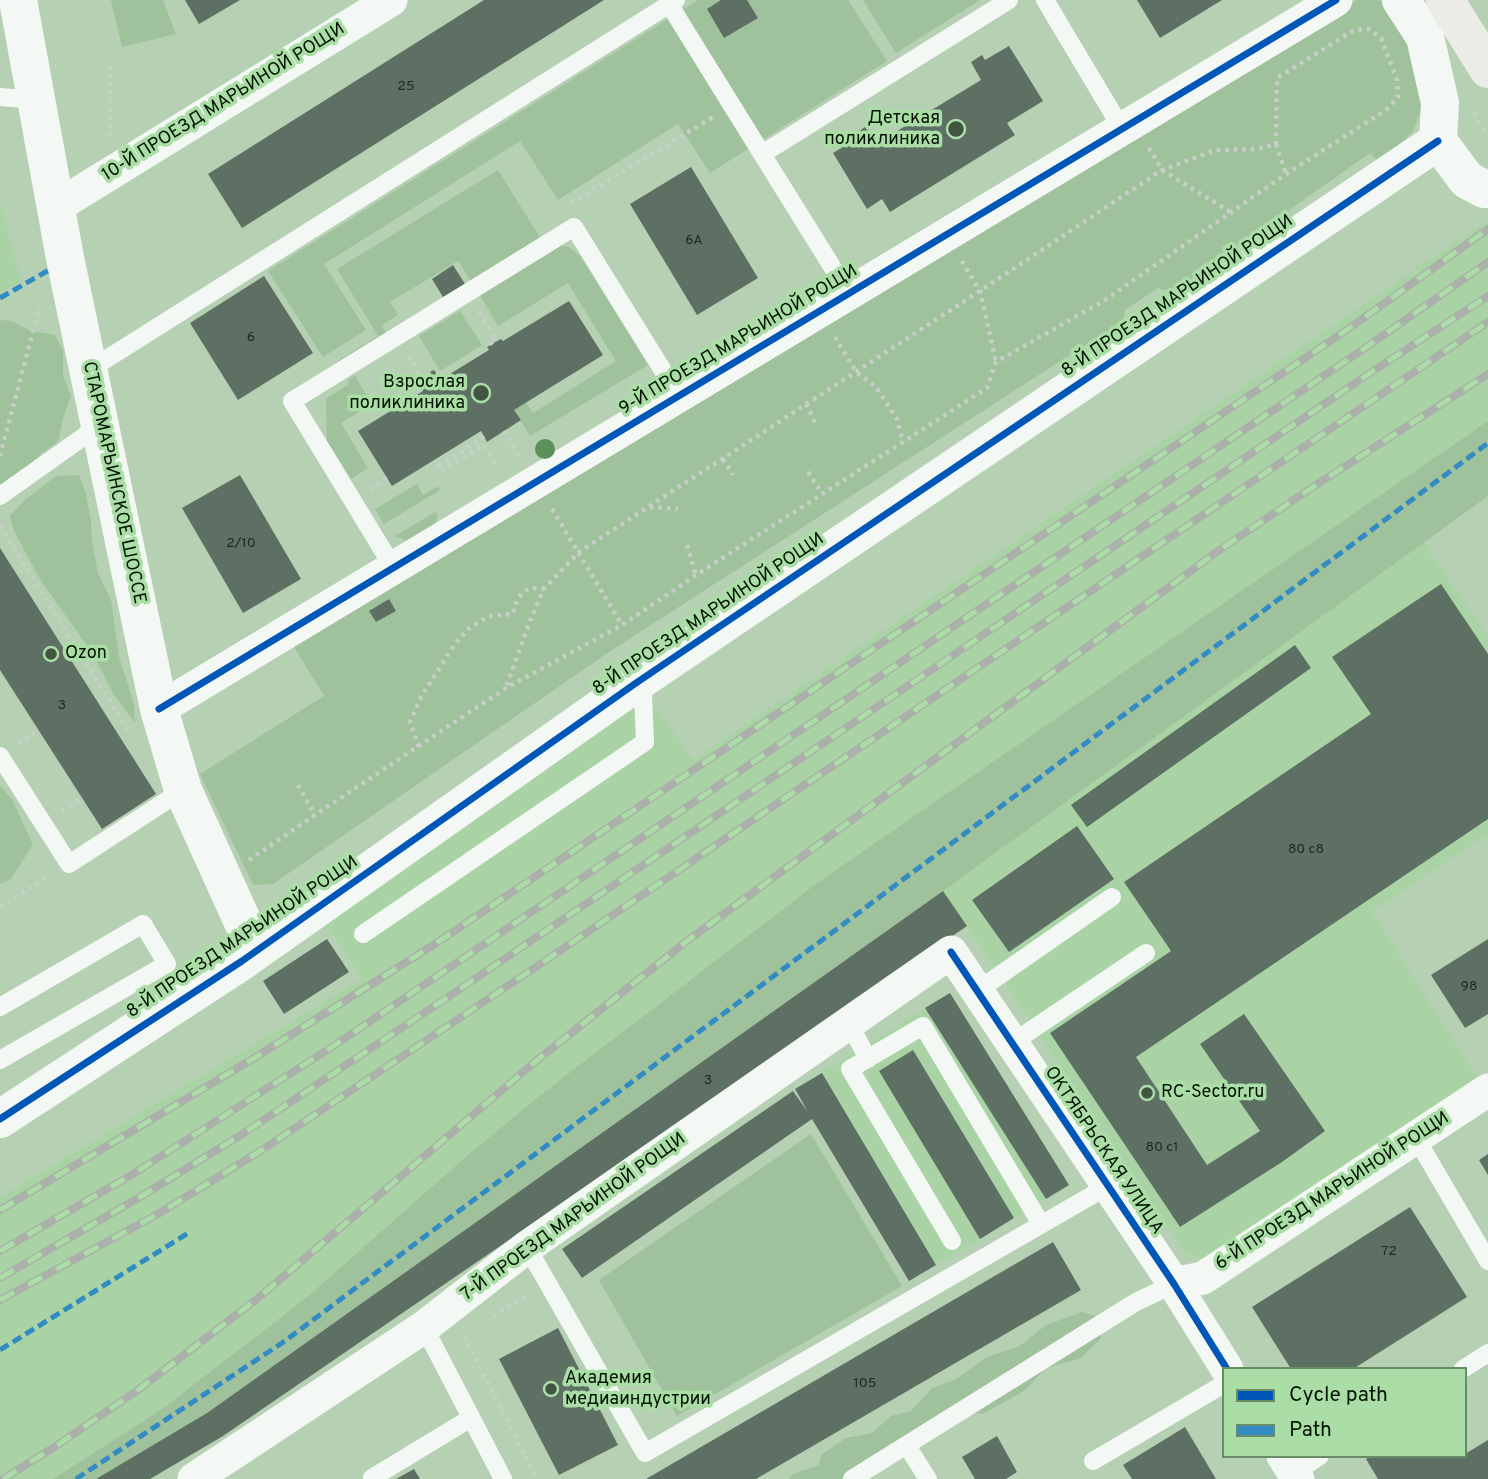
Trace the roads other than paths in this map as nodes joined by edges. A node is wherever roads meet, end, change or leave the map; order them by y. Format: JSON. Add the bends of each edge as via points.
{"nodes":[{"id":1,"x":18,"y":0,"type":"edge"},
{"id":2,"x":391,"y":0,"type":"edge"},
{"id":3,"x":1009,"y":0,"type":"edge"},
{"id":4,"x":1045,"y":0,"type":"edge"},
{"id":5,"x":1336,"y":0,"type":"edge"},
{"id":6,"x":1401,"y":0,"type":"edge"},
{"id":7,"x":1445,"y":0,"type":"edge"},
{"id":8,"x":673,"y":2,"type":"edge"},
{"id":9,"x":1488,"y":69,"type":"edge"},
{"id":10,"x":18,"y":99,"type":"edge"},
{"id":11,"x":1127,"y":126,"type":"junction"},
{"id":12,"x":1438,"y":141,"type":"junction"},
{"id":13,"x":761,"y":154,"type":"junction"},
{"id":14,"x":1488,"y":189,"type":"edge"},
{"id":15,"x":56,"y":206,"type":"junction"},
{"id":16,"x":848,"y":294,"type":"junction"},
{"id":17,"x":89,"y":370,"type":"junction"},
{"id":18,"x":678,"y":395,"type":"junction"},
{"id":19,"x":100,"y":425,"type":"junction"},
{"id":20,"x":0,"y":496,"type":"edge"},
{"id":21,"x":393,"y":567,"type":"junction"},
{"id":22,"x":636,"y":683,"type":"junction"},
{"id":23,"x":159,"y":709,"type":"junction"},
{"id":24,"x":0,"y":757,"type":"edge"},
{"id":25,"x":183,"y":790,"type":"junction"},
{"id":26,"x":1112,"y":897,"type":"dead end"},
{"id":27,"x":363,"y":934,"type":"dead end"},
{"id":28,"x":256,"y":951,"type":"junction"},
{"id":29,"x":951,"y":952,"type":"joint"},
{"id":30,"x":1146,"y":953,"type":"dead end"},
{"id":31,"x":977,"y":991,"type":"junction"},
{"id":32,"x":0,"y":1007,"type":"edge"},
{"id":33,"x":849,"y":1023,"type":"junction"},
{"id":34,"x":1012,"y":1044,"type":"junction"},
{"id":35,"x":868,"y":1059,"type":"junction"},
{"id":36,"x":0,"y":1060,"type":"edge"},
{"id":37,"x":1488,"y":1090,"type":"edge"},
{"id":38,"x":0,"y":1118,"type":"edge"},
{"id":39,"x":1416,"y":1138,"type":"junction"},
{"id":40,"x":1108,"y":1186,"type":"junction"},
{"id":41,"x":1041,"y":1224,"type":"junction"},
{"id":42,"x":952,"y":1241,"type":"dead end"},
{"id":43,"x":527,"y":1247,"type":"junction"},
{"id":44,"x":1488,"y":1261,"type":"edge"},
{"id":45,"x":1174,"y":1284,"type":"junction"},
{"id":46,"x":424,"y":1327,"type":"junction"},
{"id":47,"x":1488,"y":1353,"type":"edge"},
{"id":48,"x":1226,"y":1367,"type":"edge"},
{"id":49,"x":1466,"y":1367,"type":"edge"},
{"id":50,"x":1222,"y":1385,"type":"edge"},
{"id":51,"x":471,"y":1418,"type":"junction"},
{"id":52,"x":907,"y":1446,"type":"junction"},
{"id":53,"x":1093,"y":1461,"type":"dead end"},
{"id":54,"x":372,"y":1478,"type":"edge"},
{"id":55,"x":194,"y":1479,"type":"edge"},
{"id":56,"x":503,"y":1479,"type":"edge"},
{"id":57,"x":852,"y":1479,"type":"edge"},
{"id":58,"x":928,"y":1479,"type":"edge"}],
"edges":[{"from":1,"to":10,"type":"street","name":"СТАРОМАРЬИНСКОЕ ШОССЕ"},
{"from":2,"to":15,"type":"street","name":"10-Й ПРОЕЗД МАРЬИНОЙ РОЩИ"},
{"from":3,"to":13,"type":"lane"},
{"from":4,"to":11,"type":"lane"},
{"from":5,"to":11,"type":"street","name":"9-Й ПРОЕЗД МАРЬИНОЙ РОЩИ"},
{"from":6,"to":12,"type":"street","via":[[1425,37],[1440,103]]},
{"from":7,"to":9,"type":"main road"},
{"from":8,"to":13,"type":"lane"},
{"from":8,"to":17,"type":"lane"},
{"from":10,"to":15,"type":"street","name":"СТАРОМАРЬИНСКОЕ ШОССЕ"},
{"from":11,"to":16,"type":"street","name":"9-Й ПРОЕЗД МАРЬИНОЙ РОЩИ"},
{"from":12,"to":14,"type":"street","via":[[1467,180]]},
{"from":12,"to":22,"type":"street","name":"8-Й ПРОЕЗД МАРЬИНОЙ РОЩИ"},
{"from":13,"to":16,"type":"lane"},
{"from":15,"to":17,"type":"street","name":"СТАРОМАРЬИНСКОЕ ШОССЕ"},
{"from":16,"to":18,"type":"street","name":"9-Й ПРОЕЗД МАРЬИНОЙ РОЩИ"},
{"from":17,"to":19,"type":"street","name":"СТАРОМАРЬИНСКОЕ ШОССЕ"},
{"from":18,"to":21,"type":"street","name":"9-Й ПРОЕЗД МАРЬИНОЙ РОЩИ"},
{"from":18,"to":21,"type":"lane","via":[[575,227],[292,401]]},
{"from":19,"to":20,"type":"lane"},
{"from":19,"to":23,"type":"street","name":"СТАРОМАРЬИНСКОЕ ШОССЕ"},
{"from":21,"to":23,"type":"street","name":"9-Й ПРОЕЗД МАРЬИНОЙ РОЩИ"},
{"from":22,"to":27,"type":"lane","via":[[643,694],[645,742]]},
{"from":22,"to":28,"type":"street","name":"8-Й ПРОЕЗД МАРЬИНОЙ РОЩИ"},
{"from":23,"to":25,"type":"street","name":"СТАРОМАРЬИНСКОЕ ШОССЕ"},
{"from":24,"to":25,"type":"lane","via":[[69,864]]},
{"from":25,"to":28,"type":"street","name":"СТАРОМАРЬИНСКОЕ ШОССЕ"},
{"from":26,"to":31,"type":"lane"},
{"from":28,"to":38,"type":"street","name":"8-Й ПРОЕЗД МАРЬИНОЙ РОЩИ"},
{"from":29,"to":31,"type":"street","name":"ОКТЯБРЬСКАЯ УЛИЦА"},
{"from":29,"to":33,"type":"street","name":"7-Й ПРОЕЗД МАРЬИНОЙ РОЩИ"},
{"from":30,"to":34,"type":"lane"},
{"from":31,"to":34,"type":"street","name":"ОКТЯБРЬСКАЯ УЛИЦА"},
{"from":32,"to":36,"type":"lane","via":[[143,924],[167,964]]},
{"from":33,"to":35,"type":"lane"},
{"from":33,"to":43,"type":"street","name":"7-Й ПРОЕЗД МАРЬИНОЙ РОЩИ"},
{"from":34,"to":40,"type":"street","name":"ОКТЯБРЬСКАЯ УЛИЦА"},
{"from":35,"to":41,"type":"lane","via":[[923,1026]]},
{"from":35,"to":42,"type":"lane","via":[[850,1069]]},
{"from":37,"to":39,"type":"street","name":"6-Й ПРОЕЗД МАРЬИНОЙ РОЩИ"},
{"from":39,"to":44,"type":"lane"},
{"from":39,"to":45,"type":"street","name":"6-Й ПРОЕЗД МАРЬИНОЙ РОЩИ","via":[[1203,1278]]},
{"from":40,"to":41,"type":"lane"},
{"from":40,"to":45,"type":"street","name":"ОКТЯБРЬСКАЯ УЛИЦА"},
{"from":41,"to":43,"type":"lane","via":[[645,1453]]},
{"from":43,"to":46,"type":"street","name":"7-Й ПРОЕЗД МАРЬИНОЙ РОЩИ"},
{"from":45,"to":48,"type":"street","name":"ОКТЯБРЬСКАЯ УЛИЦА"},
{"from":45,"to":52,"type":"lane","via":[[1136,1302]]},
{"from":46,"to":51,"type":"lane"},
{"from":46,"to":55,"type":"street","name":"7-Й ПРОЕЗД МАРЬИНОЙ РОЩИ"},
{"from":47,"to":49,"type":"lane"},
{"from":50,"to":53,"type":"lane"},
{"from":51,"to":54,"type":"lane"},
{"from":51,"to":56,"type":"lane"},
{"from":52,"to":57,"type":"lane"},
{"from":52,"to":58,"type":"lane"}]}
